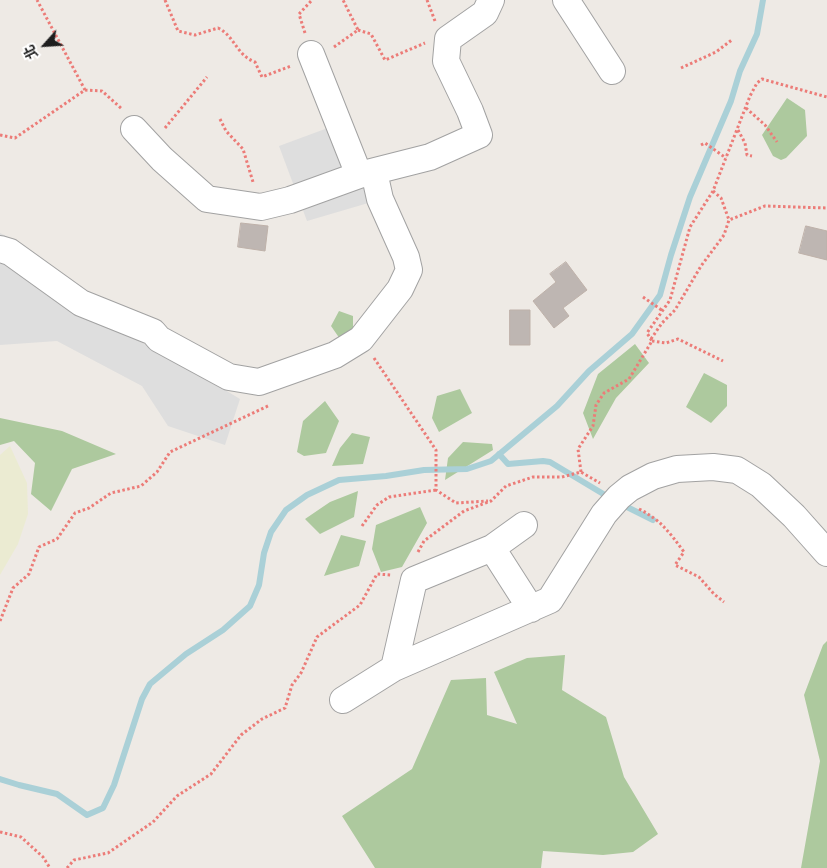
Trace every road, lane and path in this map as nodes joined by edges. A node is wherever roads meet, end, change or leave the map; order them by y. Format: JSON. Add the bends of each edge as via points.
{"nodes":[{"id":1,"x":37,"y":0,"type":"edge"},
{"id":2,"x":165,"y":0,"type":"edge"},
{"id":3,"x":312,"y":0,"type":"edge"},
{"id":4,"x":491,"y":0,"type":"edge"},
{"id":5,"x":566,"y":0,"type":"edge"},
{"id":6,"x":358,"y":30,"type":"dead end"},
{"id":7,"x":733,"y":39,"type":"dead end"},
{"id":8,"x":431,"y":41,"type":"dead end"},
{"id":9,"x":312,"y":56,"type":"junction"},
{"id":10,"x":681,"y":68,"type":"dead end"},
{"id":11,"x":612,"y":71,"type":"dead end"},
{"id":12,"x":207,"y":77,"type":"dead end"},
{"id":13,"x":85,"y":90,"type":"junction"},
{"id":14,"x":827,"y":97,"type":"edge"},
{"id":15,"x":746,"y":108,"type":"junction"},
{"id":16,"x":220,"y":119,"type":"dead end"},
{"id":17,"x":737,"y":129,"type":"junction"},
{"id":18,"x":146,"y":131,"type":"junction"},
{"id":19,"x":0,"y":135,"type":"edge"},
{"id":20,"x":777,"y":142,"type":"dead end"},
{"id":21,"x":701,"y":145,"type":"dead end"},
{"id":22,"x":752,"y":156,"type":"dead end"},
{"id":23,"x":725,"y":157,"type":"junction"},
{"id":24,"x":366,"y":173,"type":"junction"},
{"id":25,"x":714,"y":192,"type":"junction"},
{"id":26,"x":260,"y":207,"type":"junction"},
{"id":27,"x":827,"y":208,"type":"edge"},
{"id":28,"x":729,"y":220,"type":"junction"},
{"id":29,"x":0,"y":249,"type":"edge"},
{"id":30,"x":643,"y":297,"type":"dead end"},
{"id":31,"x":663,"y":311,"type":"junction"},
{"id":32,"x":361,"y":338,"type":"junction"},
{"id":33,"x":652,"y":340,"type":"junction"},
{"id":34,"x":723,"y":361,"type":"dead end"},
{"id":35,"x":276,"y":402,"type":"dead end"},
{"id":36,"x":581,"y":472,"type":"dead end"},
{"id":37,"x":576,"y":474,"type":"dead end"},
{"id":38,"x":436,"y":488,"type":"junction"},
{"id":39,"x":491,"y":501,"type":"junction"},
{"id":40,"x":616,"y":501,"type":"junction"},
{"id":41,"x":524,"y":525,"type":"dead end"},
{"id":42,"x":362,"y":526,"type":"dead end"},
{"id":43,"x":492,"y":548,"type":"junction"},
{"id":44,"x":827,"y":553,"type":"edge"},
{"id":45,"x":415,"y":556,"type":"dead end"},
{"id":46,"x":396,"y":576,"type":"dead end"},
{"id":47,"x":724,"y":602,"type":"dead end"},
{"id":48,"x":531,"y":609,"type":"junction"},
{"id":49,"x":0,"y":621,"type":"edge"},
{"id":50,"x":394,"y":668,"type":"junction"},
{"id":51,"x":343,"y":700,"type":"dead end"},
{"id":52,"x":0,"y":832,"type":"edge"},
{"id":53,"x":50,"y":868,"type":"edge"},
{"id":54,"x":67,"y":868,"type":"edge"}],
"edges":[{"from":1,"to":13,"type":"path"},
{"from":2,"to":9,"type":"path","via":[[178,31],[195,35],[218,28],[224,31],[245,58],[255,62],[262,77]]},
{"from":3,"to":9,"type":"path","via":[[298,14]]},
{"from":4,"to":24,"type":"street","via":[[485,13],[448,39],[446,61],[478,135],[430,157]]},
{"from":5,"to":11,"type":"street"},
{"from":6,"to":8,"type":"path","via":[[371,34],[385,60]]},
{"from":7,"to":10,"type":"path","via":[[716,52]]},
{"from":9,"to":24,"type":"street"},
{"from":12,"to":18,"type":"path"},
{"from":13,"to":18,"type":"path","via":[[102,91]]},
{"from":13,"to":19,"type":"path","via":[[15,138]]},
{"from":14,"to":15,"type":"path","via":[[762,79]]},
{"from":15,"to":17,"type":"path"},
{"from":15,"to":20,"type":"path","via":[[765,125]]},
{"from":16,"to":26,"type":"path","via":[[226,131],[243,149]]},
{"from":17,"to":22,"type":"path","via":[[747,155]]},
{"from":17,"to":23,"type":"path"},
{"from":18,"to":26,"type":"street","via":[[162,159],[207,199]]},
{"from":21,"to":23,"type":"path","via":[[705,143]]},
{"from":23,"to":25,"type":"path"},
{"from":24,"to":26,"type":"street"},
{"from":24,"to":32,"type":"street","via":[[406,257],[409,270],[400,289]]},
{"from":25,"to":28,"type":"path","via":[[721,198]]},
{"from":25,"to":31,"type":"path","via":[[690,227],[670,300]]},
{"from":27,"to":28,"type":"path","via":[[765,206]]},
{"from":28,"to":33,"type":"path","via":[[724,235]]},
{"from":29,"to":32,"type":"street","via":[[10,252],[81,303],[153,332],[229,377],[259,382],[335,355]]},
{"from":30,"to":31,"type":"path"},
{"from":31,"to":33,"type":"path","via":[[647,333]]},
{"from":32,"to":38,"type":"path","via":[[436,450]]},
{"from":33,"to":34,"type":"path","via":[[678,340]]},
{"from":33,"to":36,"type":"path","via":[[629,379],[604,393],[596,405],[593,426],[578,449]]},
{"from":35,"to":49,"type":"path","via":[[170,452],[158,472],[141,486],[110,493],[89,508],[75,513],[57,538],[39,547],[29,574],[13,588]]},
{"from":37,"to":39,"type":"path","via":[[532,477],[506,486]]},
{"from":38,"to":39,"type":"path","via":[[456,503]]},
{"from":38,"to":42,"type":"path","via":[[389,497],[377,505]]},
{"from":39,"to":45,"type":"path","via":[[464,511],[424,541]]},
{"from":40,"to":44,"type":"street","via":[[630,488],[652,476],[677,469],[713,467],[737,470],[768,492]]},
{"from":40,"to":47,"type":"path","via":[[651,515],[664,525],[684,552],[674,566],[699,577]]},
{"from":40,"to":48,"type":"street","via":[[604,514],[550,600]]},
{"from":41,"to":43,"type":"street"},
{"from":43,"to":48,"type":"street"},
{"from":43,"to":50,"type":"street","via":[[414,580]]},
{"from":46,"to":54,"type":"path","via":[[377,574],[360,604],[317,637],[292,685],[285,708],[262,719],[241,736],[211,774],[177,796],[153,822],[108,853],[74,860]]},
{"from":48,"to":50,"type":"street"},
{"from":50,"to":51,"type":"street"},
{"from":52,"to":53,"type":"path","via":[[21,837]]}]}
